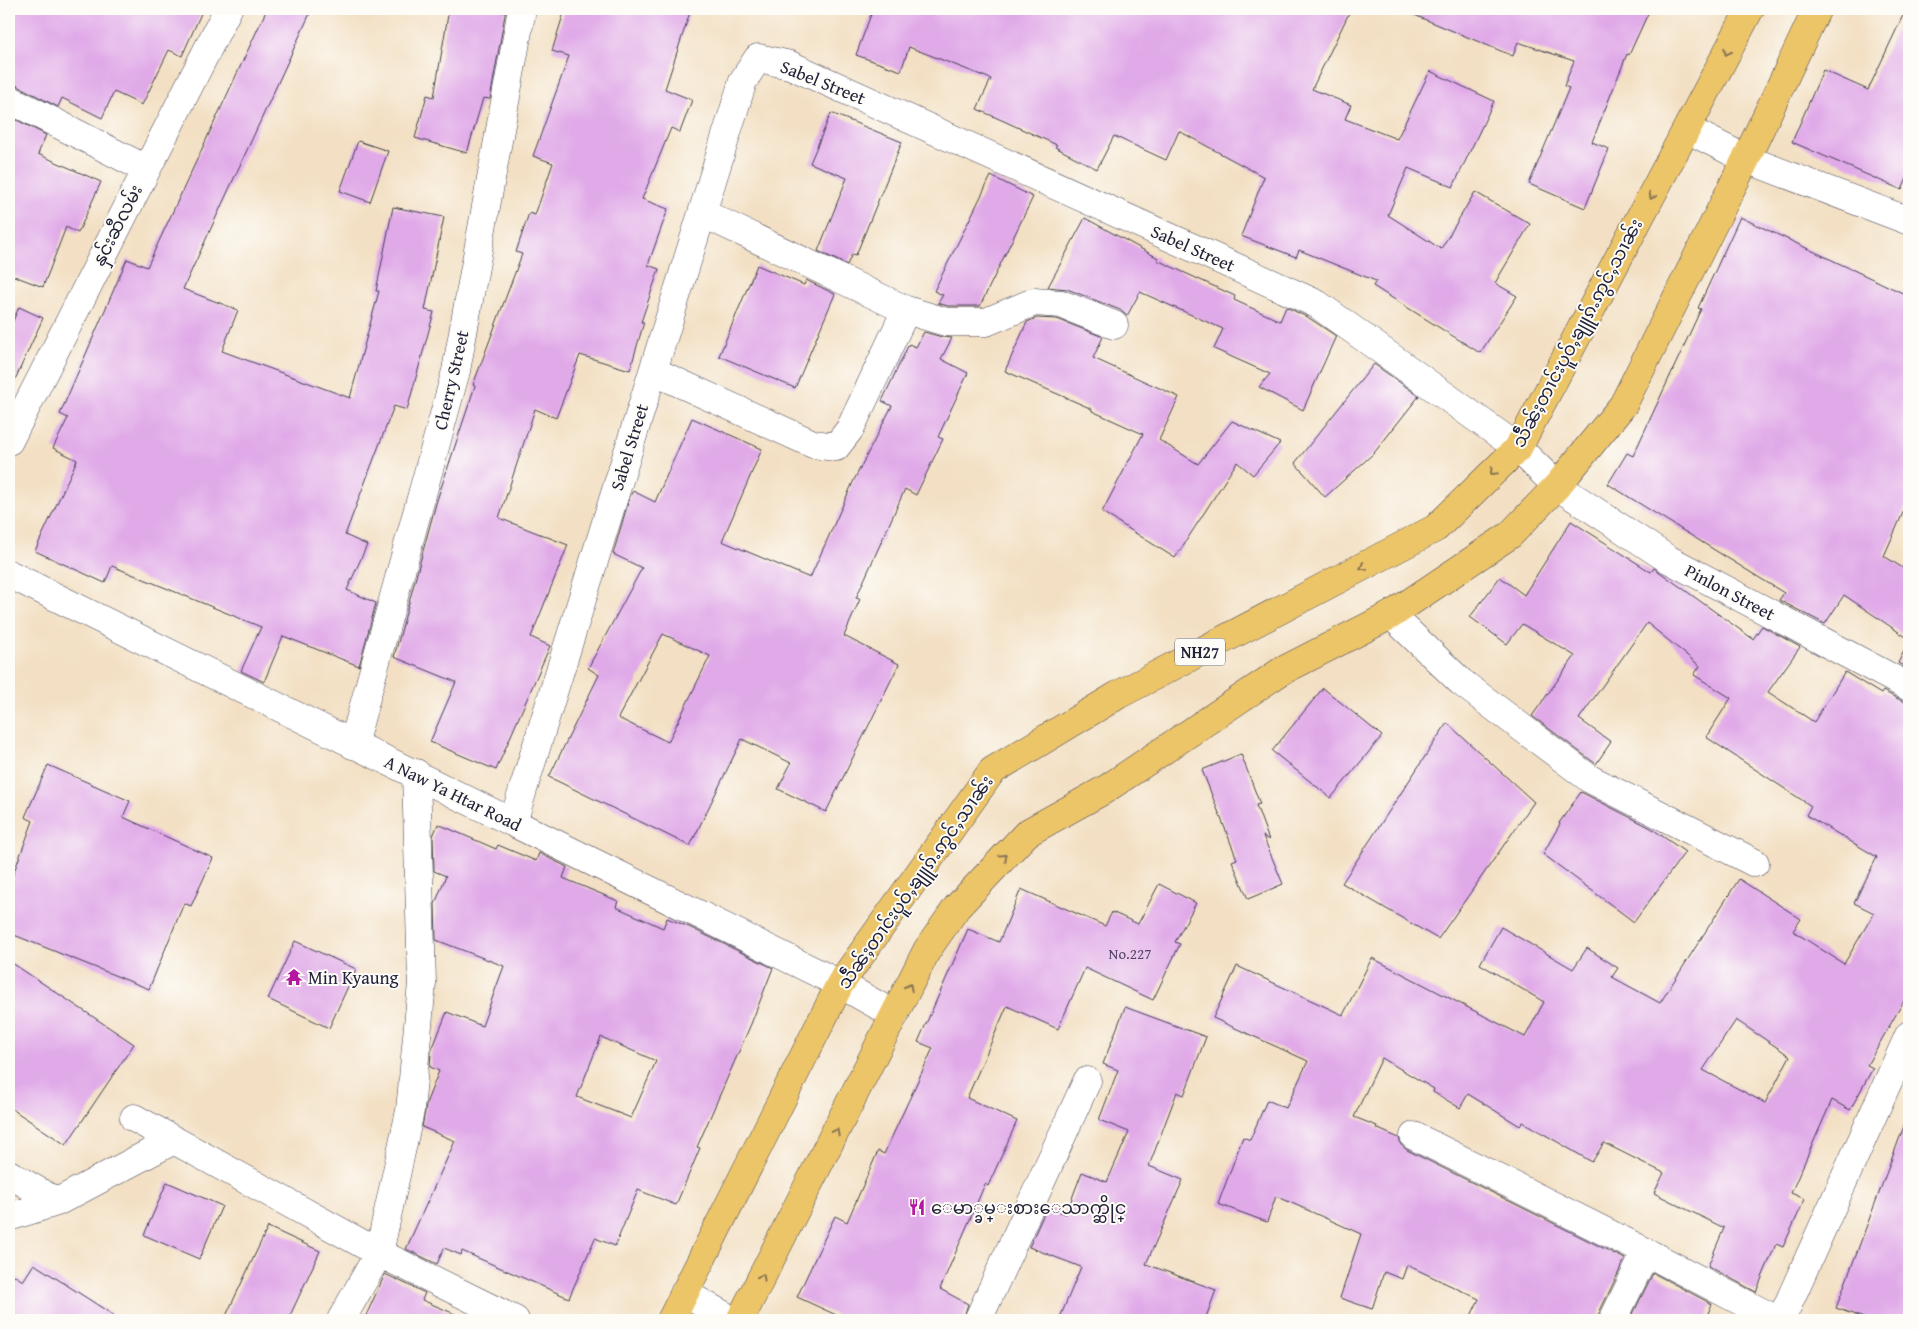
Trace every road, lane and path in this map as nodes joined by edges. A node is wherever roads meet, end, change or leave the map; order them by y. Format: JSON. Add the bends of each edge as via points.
{"nodes":[{"id":1,"x":228,"y":9,"type":"edge"},
{"id":2,"x":522,"y":9,"type":"edge"},
{"id":3,"x":1750,"y":9,"type":"edge"},
{"id":4,"x":1817,"y":9,"type":"edge"},
{"id":5,"x":9,"y":100,"type":"edge"},
{"id":6,"x":1687,"y":129,"type":"junction"},
{"id":7,"x":1746,"y":159,"type":"junction"},
{"id":8,"x":146,"y":169,"type":"junction"},
{"id":9,"x":702,"y":213,"type":"junction"},
{"id":10,"x":1909,"y":221,"type":"edge"},
{"id":11,"x":906,"y":310,"type":"junction"},
{"id":12,"x":1114,"y":325,"type":"dead end"},
{"id":13,"x":653,"y":370,"type":"junction"},
{"id":14,"x":9,"y":441,"type":"edge"},
{"id":15,"x":1518,"y":448,"type":"junction"},
{"id":16,"x":1557,"y":486,"type":"junction"},
{"id":17,"x":9,"y":574,"type":"edge"},
{"id":18,"x":1391,"y":614,"type":"junction"},
{"id":19,"x":1909,"y":687,"type":"edge"},
{"id":20,"x":353,"y":745,"type":"junction"},
{"id":21,"x":416,"y":773,"type":"junction"},
{"id":22,"x":513,"y":822,"type":"junction"},
{"id":23,"x":1755,"y":863,"type":"dead end"},
{"id":24,"x":840,"y":984,"type":"junction"},
{"id":25,"x":895,"y":1015,"type":"junction"},
{"id":26,"x":1909,"y":1035,"type":"edge"},
{"id":27,"x":1087,"y":1081,"type":"dead end"},
{"id":28,"x":134,"y":1118,"type":"dead end"},
{"id":29,"x":1414,"y":1136,"type":"dead end"},
{"id":30,"x":174,"y":1140,"type":"junction"},
{"id":31,"x":9,"y":1174,"type":"edge"},
{"id":32,"x":57,"y":1202,"type":"junction"},
{"id":33,"x":9,"y":1217,"type":"edge"},
{"id":34,"x":1646,"y":1252,"type":"junction"},
{"id":35,"x":380,"y":1253,"type":"junction"},
{"id":36,"x":684,"y":1293,"type":"junction"},
{"id":37,"x":341,"y":1320,"type":"edge"},
{"id":38,"x":515,"y":1320,"type":"edge"},
{"id":39,"x":671,"y":1320,"type":"edge"},
{"id":40,"x":732,"y":1320,"type":"edge"},
{"id":41,"x":740,"y":1320,"type":"edge"},
{"id":42,"x":978,"y":1320,"type":"edge"},
{"id":43,"x":1613,"y":1320,"type":"edge"},
{"id":44,"x":1777,"y":1320,"type":"edge"},
{"id":45,"x":1781,"y":1320,"type":"edge"}],
"edges":[{"from":1,"to":8,"type":"street","name":"နှင်းဆီလမ်း"},
{"from":2,"to":20,"type":"street","name":"Cherry Street","via":[[456,371]]},
{"from":3,"to":6,"type":"highway","name":"သဵႅၼ်ႈတၢင်းပူဝ်ႇၶျူၵ်ႉဢွင်ႇသၢၼ်း","number":"NH27","one_way":true},
{"from":4,"to":7,"type":"highway"},
{"from":5,"to":8,"type":"street"},
{"from":6,"to":7,"type":"street"},
{"from":6,"to":15,"type":"highway","name":"သဵႅၼ်ႈတၢင်းပူဝ်ႇၶျူၵ်ႉဢွင်ႇသၢၼ်း","number":"NH27","one_way":true},
{"from":7,"to":10,"type":"street"},
{"from":7,"to":16,"type":"highway","via":[[1622,405]]},
{"from":8,"to":14,"type":"street","name":"နှင်းဆီလမ်း"},
{"from":9,"to":11,"type":"street"},
{"from":9,"to":13,"type":"street","name":"Sabel Street"},
{"from":9,"to":15,"type":"street","name":"Sabel Street","via":[[743,81],[758,58],[790,65],[1317,304]]},
{"from":11,"to":12,"type":"street","via":[[946,322],[986,322],[1034,302],[1061,304]]},
{"from":11,"to":13,"type":"street","via":[[850,430],[836,447],[813,444]]},
{"from":13,"to":22,"type":"street","name":"Sabel Street"},
{"from":15,"to":16,"type":"street","name":"Sabel Street"},
{"from":15,"to":24,"type":"highway","name":"သဵႅၼ်ႈတၢင်းပူဝ်ႇၶျူၵ်ႉဢွင်ႇသၢၼ်း","number":"NH27","one_way":true,"via":[[1436,528],[1118,695],[992,771]]},
{"from":16,"to":18,"type":"highway","via":[[1510,535]]},
{"from":16,"to":19,"type":"street","name":"Pinlon Street","via":[[1668,559]]},
{"from":17,"to":20,"type":"street","name":"A Naw Ya Htar Road"},
{"from":18,"to":23,"type":"street","via":[[1461,682],[1590,779]]},
{"from":25,"to":18,"type":"highway","one_way":true,"via":[[927,950],[957,907],[1027,833],[1106,789],[1280,672]]},
{"from":20,"to":21,"type":"street","name":"A Naw Ya Htar Road"},
{"from":21,"to":22,"type":"street","name":"A Naw Ya Htar Road"},
{"from":21,"to":35,"type":"street","via":[[422,983],[410,1111]]},
{"from":22,"to":24,"type":"street","name":"A Naw Ya Htar Road"},
{"from":24,"to":25,"type":"street","name":"A Naw Ya Htar Road"},
{"from":24,"to":36,"type":"highway","name":"သဵႅၼ်ႈတၢင်းပူဝ်ႇၶျူၵ်ႉဢွင်ႇသၢၼ်း","number":"NH27"},
{"from":41,"to":25,"type":"highway","one_way":true},
{"from":26,"to":45,"type":"street"},
{"from":27,"to":42,"type":"street"},
{"from":28,"to":30,"type":"street"},
{"from":29,"to":34,"type":"street"},
{"from":30,"to":32,"type":"street"},
{"from":30,"to":35,"type":"street"},
{"from":31,"to":32,"type":"street"},
{"from":32,"to":33,"type":"street"},
{"from":34,"to":43,"type":"street"},
{"from":34,"to":44,"type":"street"},
{"from":35,"to":37,"type":"street"},
{"from":35,"to":38,"type":"street"},
{"from":36,"to":39,"type":"highway","name":"သဵႅၼ်ႈတၢင်းပူဝ်ႇၶျူၵ်ႉဢွင်ႇသၢၼ်း","number":"NH27"},
{"from":36,"to":40,"type":"street"}]}
